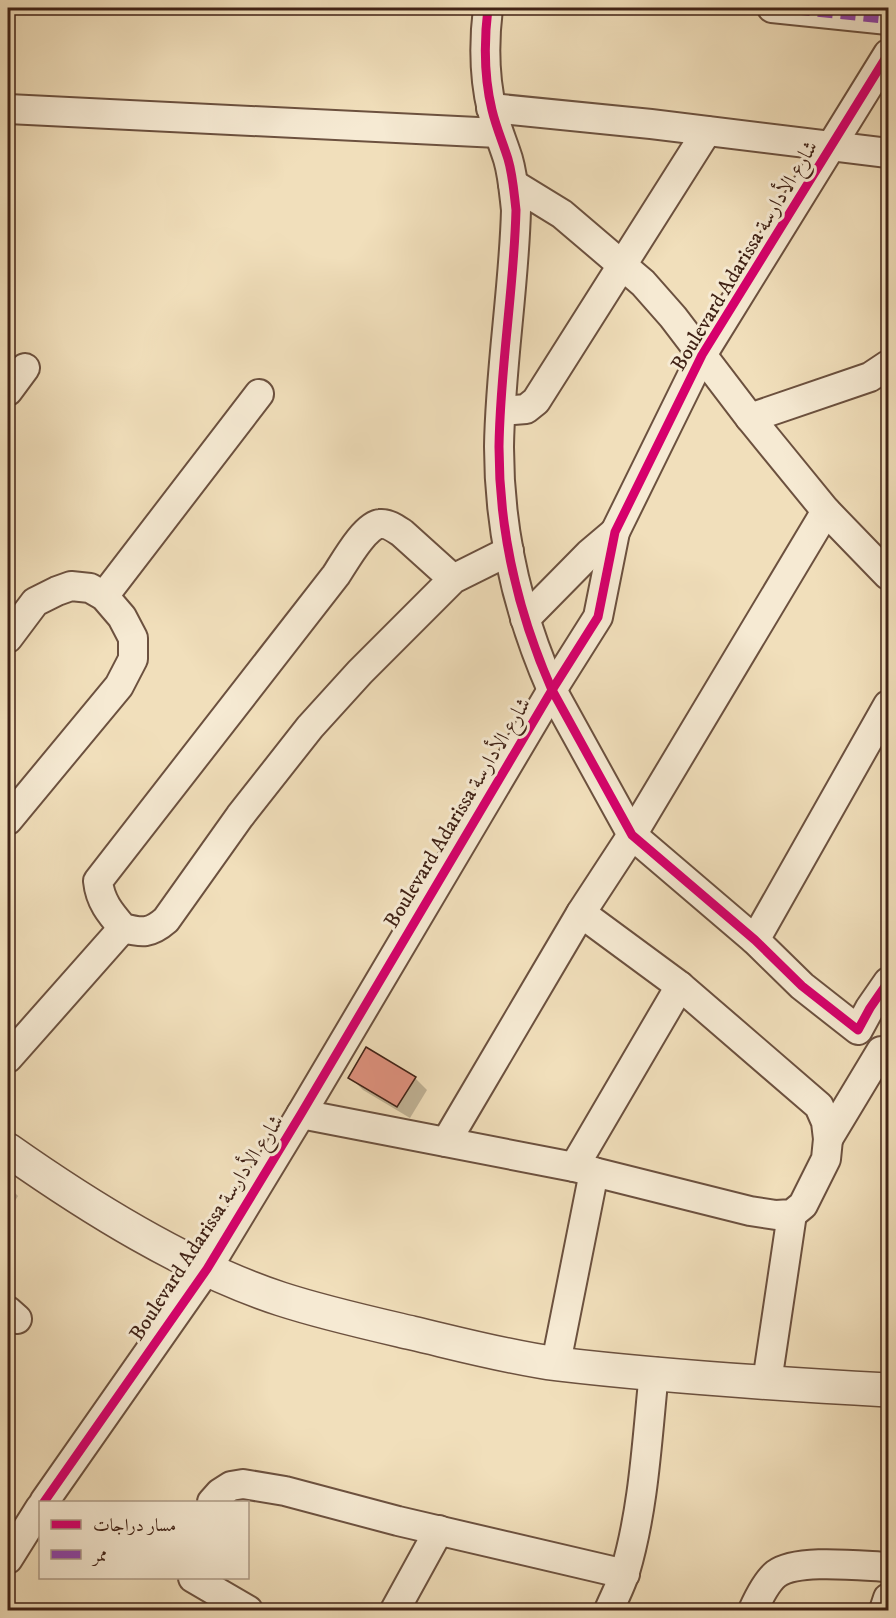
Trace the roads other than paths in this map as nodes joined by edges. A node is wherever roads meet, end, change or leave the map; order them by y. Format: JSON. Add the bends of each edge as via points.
{"nodes":[{"id":1,"x":488,"y":8,"type":"edge"},
{"id":2,"x":772,"y":8,"type":"edge"},
{"id":3,"x":888,"y":21,"type":"edge"},
{"id":4,"x":888,"y":54,"type":"edge"},
{"id":5,"x":8,"y":109,"type":"edge"},
{"id":6,"x":495,"y":121,"type":"junction"},
{"id":7,"x":706,"y":131,"type":"junction"},
{"id":8,"x":834,"y":145,"type":"junction"},
{"id":9,"x":888,"y":153,"type":"edge"},
{"id":10,"x":513,"y":184,"type":"junction"},
{"id":11,"x":623,"y":265,"type":"junction"},
{"id":12,"x":702,"y":355,"type":"junction"},
{"id":13,"x":888,"y":365,"type":"edge"},
{"id":14,"x":26,"y":368,"type":"dead end"},
{"id":15,"x":8,"y":391,"type":"edge"},
{"id":16,"x":259,"y":394,"type":"dead end"},
{"id":17,"x":501,"y":411,"type":"junction"},
{"id":18,"x":750,"y":418,"type":"junction"},
{"id":19,"x":826,"y":511,"type":"junction"},
{"id":20,"x":615,"y":532,"type":"junction"},
{"id":21,"x":509,"y":551,"type":"junction"},
{"id":22,"x":888,"y":575,"type":"edge"},
{"id":23,"x":453,"y":579,"type":"junction"},
{"id":24,"x":104,"y":596,"type":"junction"},
{"id":25,"x":525,"y":619,"type":"junction"},
{"id":26,"x":8,"y":638,"type":"edge"},
{"id":27,"x":552,"y":690,"type":"junction"},
{"id":28,"x":888,"y":705,"type":"edge"},
{"id":29,"x":8,"y":820,"type":"edge"},
{"id":30,"x":632,"y":835,"type":"junction"},
{"id":31,"x":581,"y":913,"type":"junction"},
{"id":32,"x":123,"y":928,"type":"junction"},
{"id":33,"x":755,"y":940,"type":"junction"},
{"id":34,"x":888,"y":982,"type":"edge"},
{"id":35,"x":680,"y":986,"type":"junction"},
{"id":36,"x":858,"y":1030,"type":"junction"},
{"id":37,"x":885,"y":1054,"type":"edge"},
{"id":38,"x":8,"y":1058,"type":"edge"},
{"id":39,"x":301,"y":1114,"type":"junction"},
{"id":40,"x":828,"y":1138,"type":"junction"},
{"id":41,"x":446,"y":1142,"type":"junction"},
{"id":42,"x":8,"y":1150,"type":"edge"},
{"id":43,"x":584,"y":1169,"type":"junction"},
{"id":44,"x":792,"y":1214,"type":"junction"},
{"id":45,"x":207,"y":1269,"type":"junction"},
{"id":46,"x":556,"y":1364,"type":"junction"},
{"id":47,"x":654,"y":1372,"type":"junction"},
{"id":48,"x":767,"y":1382,"type":"junction"},
{"id":49,"x":888,"y":1390,"type":"edge"},
{"id":50,"x":50,"y":1501,"type":"edge"},
{"id":51,"x":214,"y":1501,"type":"edge"},
{"id":52,"x":39,"y":1515,"type":"edge"},
{"id":53,"x":439,"y":1530,"type":"junction"},
{"id":54,"x":8,"y":1557,"type":"edge"},
{"id":55,"x":888,"y":1567,"type":"edge"},
{"id":56,"x":625,"y":1574,"type":"junction"},
{"id":57,"x":195,"y":1579,"type":"edge"},
{"id":58,"x":888,"y":1598,"type":"edge"},
{"id":59,"x":248,"y":1611,"type":"edge"},
{"id":60,"x":395,"y":1611,"type":"edge"},
{"id":61,"x":609,"y":1611,"type":"edge"},
{"id":62,"x":753,"y":1611,"type":"edge"},
{"id":63,"x":884,"y":1611,"type":"edge"}],
"edges":[{"from":1,"to":6,"type":"street","via":[[486,57]]},
{"from":2,"to":3,"type":"street"},
{"from":4,"to":8,"type":"street","name":"Boulevard Adarissa شارع الأدارسة"},
{"from":5,"to":6,"type":"street"},
{"from":6,"to":7,"type":"street"},
{"from":6,"to":10,"type":"street"},
{"from":7,"to":8,"type":"street"},
{"from":7,"to":11,"type":"street"},
{"from":8,"to":9,"type":"street"},
{"from":8,"to":12,"type":"street","name":"Boulevard Adarissa شارع الأدارسة"},
{"from":10,"to":11,"type":"street","via":[[561,214]]},
{"from":10,"to":17,"type":"street","via":[[515,236]]},
{"from":11,"to":12,"type":"street","via":[[643,283]]},
{"from":11,"to":17,"type":"street","via":[[531,407]]},
{"from":12,"to":18,"type":"street"},
{"from":12,"to":20,"type":"street","name":"Boulevard Adarissa شارع الأدارسة"},
{"from":13,"to":18,"type":"street","via":[[870,377]]},
{"from":14,"to":15,"type":"street"},
{"from":16,"to":24,"type":"street"},
{"from":17,"to":21,"type":"street","via":[[500,482]]},
{"from":18,"to":19,"type":"street"},
{"from":19,"to":22,"type":"street"},
{"from":19,"to":30,"type":"street"},
{"from":20,"to":25,"type":"street","name":"Boulevard Adarissa شارع الأدارسة"},
{"from":20,"to":27,"type":"street","name":"Boulevard Adarissa شارع الأدارسة","via":[[598,616]]},
{"from":21,"to":23,"type":"street"},
{"from":21,"to":25,"type":"street"},
{"from":23,"to":32,"type":"street","via":[[310,727],[166,920],[146,932]]},
{"from":23,"to":32,"type":"street","via":[[388,525],[373,526],[363,536],[98,880],[105,906]]},
{"from":24,"to":26,"type":"street","via":[[90,588],[72,586],[57,591],[35,602]]},
{"from":24,"to":29,"type":"street","via":[[133,638],[133,659],[119,686]]},
{"from":25,"to":27,"type":"street"},
{"from":27,"to":30,"type":"street"},
{"from":27,"to":39,"type":"street","name":"Boulevard Adarissa شارع الأدارسة"},
{"from":28,"to":33,"type":"street"},
{"from":30,"to":31,"type":"street"},
{"from":30,"to":33,"type":"street"},
{"from":31,"to":35,"type":"street"},
{"from":31,"to":41,"type":"street"},
{"from":32,"to":38,"type":"street"},
{"from":33,"to":36,"type":"street","via":[[802,986]]},
{"from":34,"to":36,"type":"street"},
{"from":35,"to":40,"type":"street","via":[[819,1106]]},
{"from":35,"to":43,"type":"street"},
{"from":36,"to":37,"type":"street"},
{"from":37,"to":40,"type":"street"},
{"from":39,"to":41,"type":"street"},
{"from":39,"to":45,"type":"street","name":"Boulevard Adarissa شارع الأدارسة"},
{"from":40,"to":44,"type":"street","via":[[826,1159],[803,1205]]},
{"from":41,"to":43,"type":"street"},
{"from":42,"to":45,"type":"street","via":[[56,1184]]},
{"from":43,"to":44,"type":"street","via":[[750,1211]]},
{"from":43,"to":46,"type":"street"},
{"from":44,"to":48,"type":"street"},
{"from":45,"to":46,"type":"street","via":[[291,1302]]},
{"from":45,"to":50,"type":"street","name":"Boulevard Adarissa شارع الأدارسة"},
{"from":46,"to":47,"type":"street"},
{"from":47,"to":48,"type":"street"},
{"from":47,"to":56,"type":"street","via":[[642,1488]]},
{"from":48,"to":49,"type":"street"},
{"from":51,"to":53,"type":"street","via":[[231,1486],[243,1484]]},
{"from":52,"to":54,"type":"street","name":"Boulevard Adarissa شارع الأدارسة"},
{"from":53,"to":56,"type":"street"},
{"from":53,"to":60,"type":"street"},
{"from":55,"to":62,"type":"street","via":[[826,1565],[786,1569],[769,1582]]},
{"from":56,"to":61,"type":"street"},
{"from":57,"to":59,"type":"street"},
{"from":58,"to":63,"type":"street"}]}
